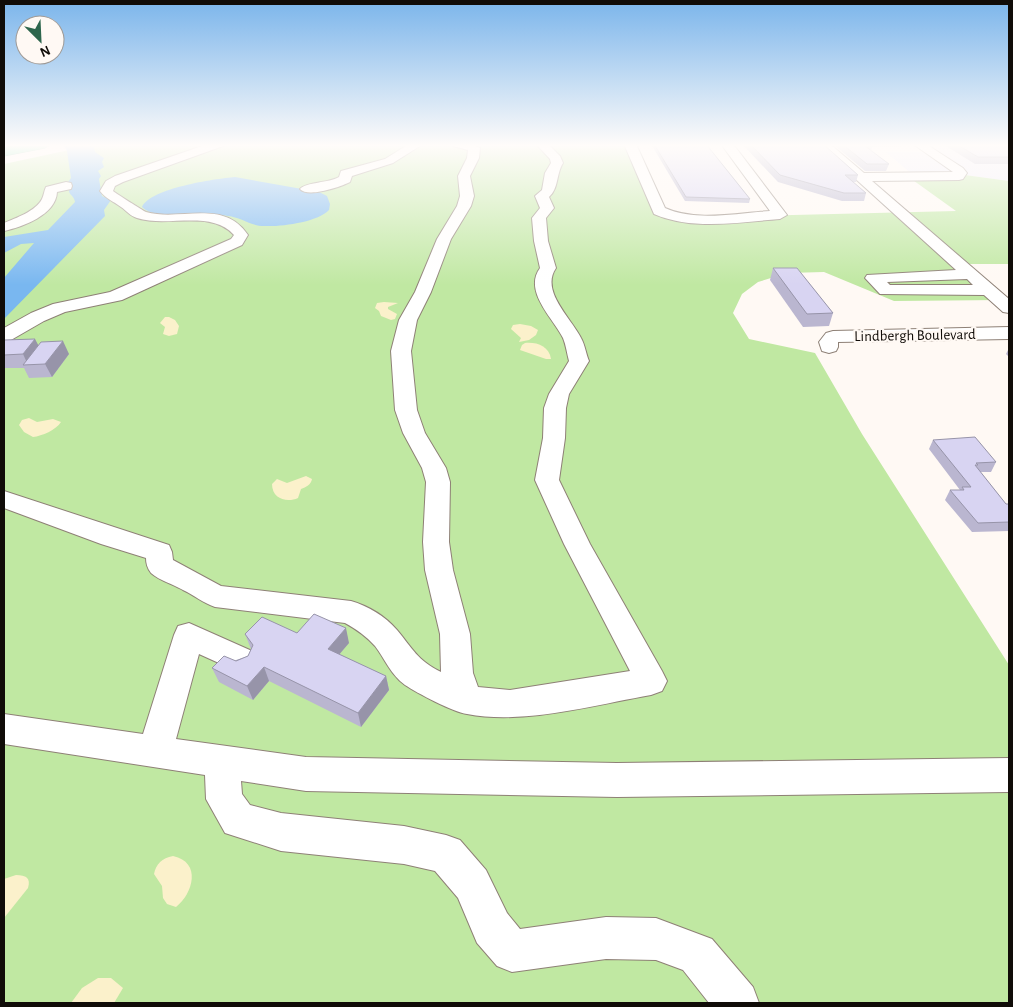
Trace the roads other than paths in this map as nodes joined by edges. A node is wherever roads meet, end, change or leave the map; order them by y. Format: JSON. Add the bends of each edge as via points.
{"nodes":[{"id":1,"x":51,"y":191,"type":"edge"},
{"id":2,"x":107,"y":191,"type":"edge"},
{"id":3,"x":466,"y":191,"type":"edge"},
{"id":4,"x":548,"y":191,"type":"edge"},
{"id":5,"x":651,"y":191,"type":"edge"},
{"id":6,"x":762,"y":191,"type":"edge"},
{"id":7,"x":878,"y":191,"type":"edge"},
{"id":8,"x":4,"y":227,"type":"edge"},
{"id":9,"x":971,"y":274,"type":"junction"},
{"id":10,"x":989,"y":290,"type":"junction"},
{"id":11,"x":1009,"y":308,"type":"edge"},
{"id":12,"x":1009,"y":334,"type":"edge"},
{"id":13,"x":4,"y":336,"type":"edge"},
{"id":14,"x":829,"y":347,"type":"dead end"},
{"id":15,"x":4,"y":499,"type":"edge"},
{"id":16,"x":240,"y":660,"type":"edge"},
{"id":17,"x":466,"y":700,"type":"junction"},
{"id":18,"x":4,"y":729,"type":"edge"},
{"id":19,"x":155,"y":752,"type":"junction"},
{"id":20,"x":222,"y":762,"type":"junction"},
{"id":21,"x":1009,"y":775,"type":"edge"},
{"id":22,"x":737,"y":1003,"type":"edge"}],
"edges":[{"from":1,"to":8,"type":"street","via":[[48,200],[27,219]]},
{"from":2,"to":13,"type":"street","via":[[142,215],[218,219],[241,235],[237,242],[116,296],[46,313]]},
{"from":3,"to":17,"type":"street","via":[[464,206],[444,239],[408,320],[401,351],[406,410],[438,482],[436,542],[439,570],[455,634],[457,673]]},
{"from":4,"to":17,"type":"street","via":[[542,196],[548,208],[539,218],[548,268],[542,280],[548,303],[573,340],[579,361],[555,408],[547,480],[577,544],[651,681],[510,704]]},
{"from":5,"to":6,"type":"street","via":[[663,214],[685,218],[780,215]]},
{"from":7,"to":9,"type":"street"},
{"from":9,"to":10,"type":"street"},
{"from":9,"to":10,"type":"street","via":[[873,278],[886,290]]},
{"from":10,"to":11,"type":"street"},
{"from":12,"to":14,"type":"street","name":"Lindbergh Boulevard","via":[[833,337],[828,342]]},
{"from":15,"to":17,"type":"street","via":[[110,538],[159,552],[160,565],[215,596],[351,612],[386,638],[416,675]]},
{"from":16,"to":19,"type":"street","via":[[189,635]]},
{"from":18,"to":19,"type":"street"},
{"from":19,"to":20,"type":"street"},
{"from":20,"to":21,"type":"street","via":[[306,774],[617,780]]},
{"from":20,"to":22,"type":"street","via":[[224,799],[238,820],[281,832],[446,854],[472,884],[492,928],[512,951],[606,938],[656,939],[697,954]]}]}
